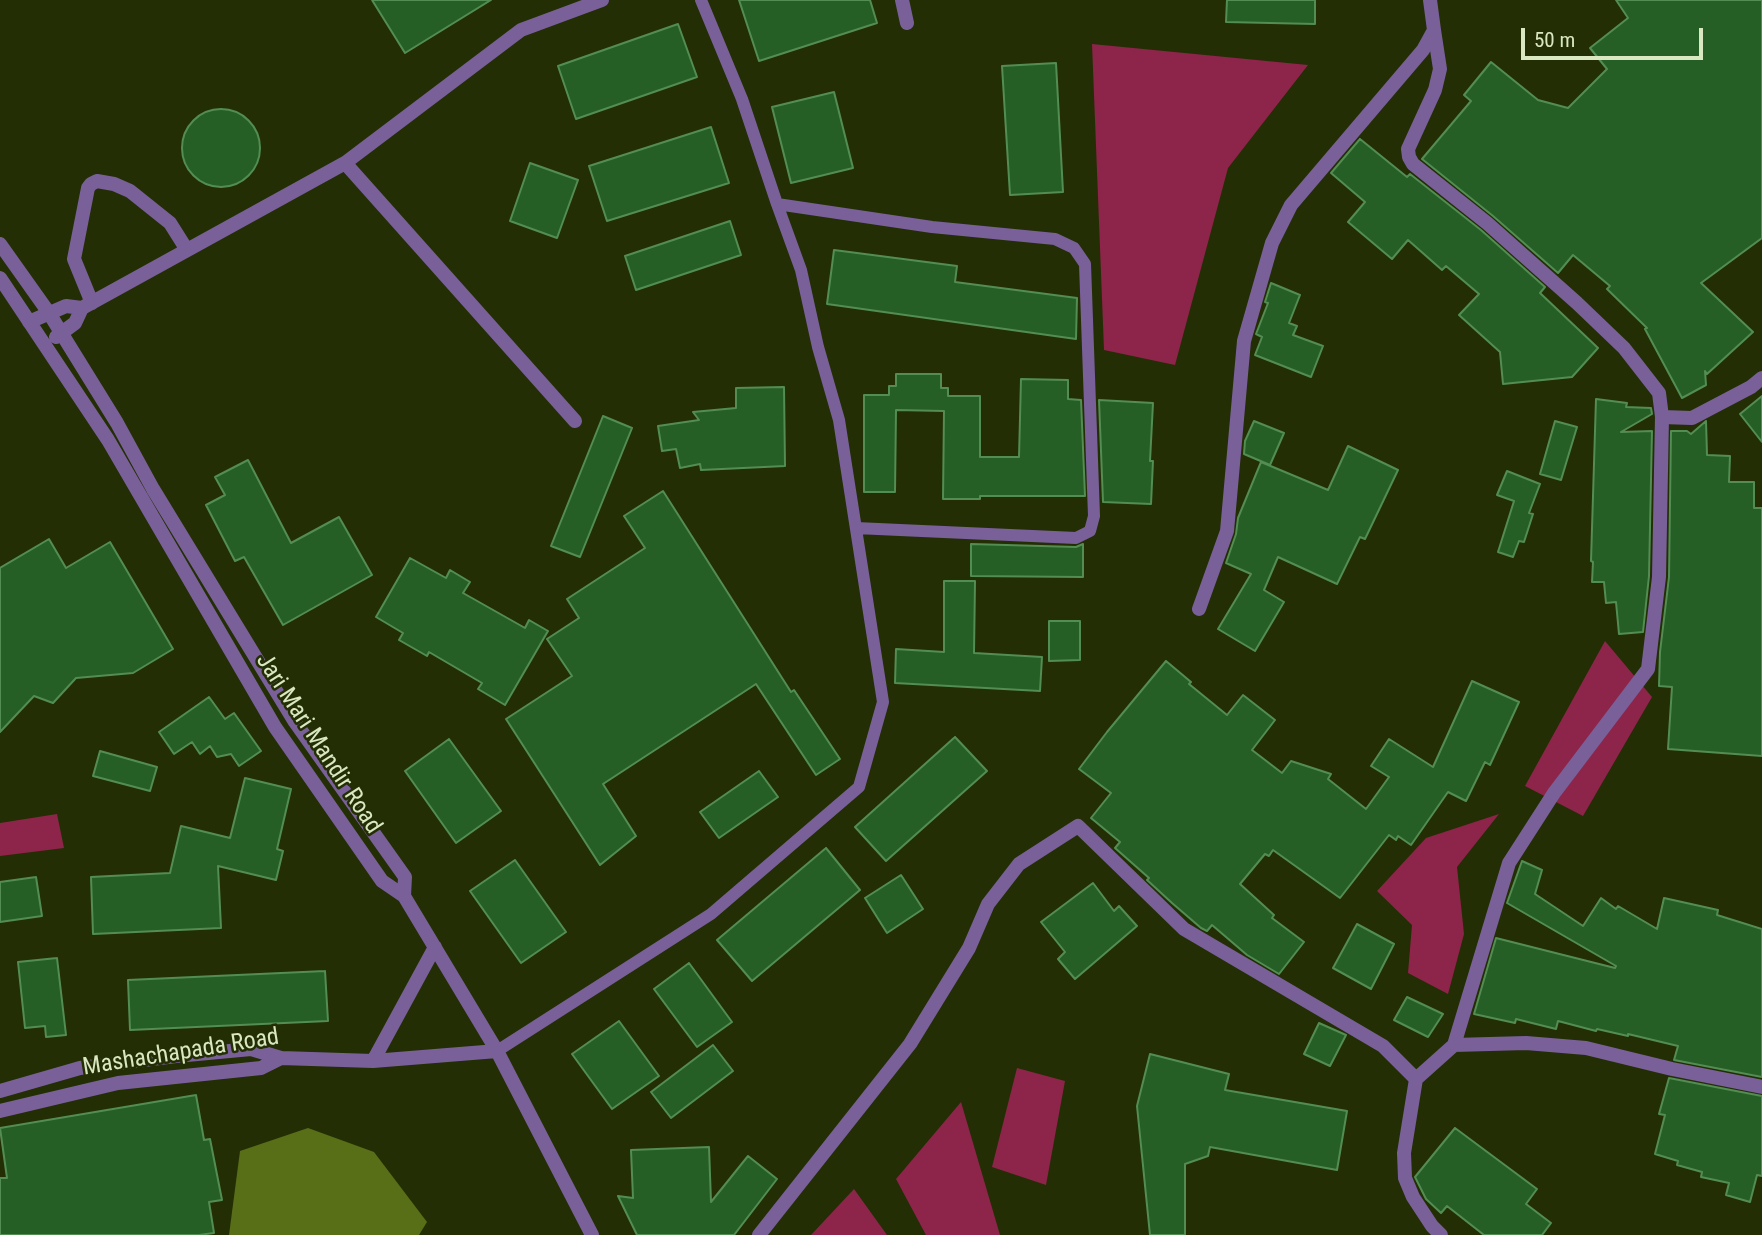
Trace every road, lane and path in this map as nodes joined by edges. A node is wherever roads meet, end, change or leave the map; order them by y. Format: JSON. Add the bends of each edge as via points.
{"nodes":[{"id":1,"x":602,"y":0,"type":"edge"},
{"id":2,"x":701,"y":0,"type":"edge"},
{"id":3,"x":902,"y":0,"type":"edge"},
{"id":4,"x":1430,"y":0,"type":"edge"},
{"id":5,"x":907,"y":23,"type":"dead end"},
{"id":6,"x":1434,"y":30,"type":"junction"},
{"id":7,"x":345,"y":163,"type":"junction"},
{"id":8,"x":778,"y":204,"type":"junction"},
{"id":9,"x":0,"y":244,"type":"edge"},
{"id":10,"x":187,"y":250,"type":"junction"},
{"id":11,"x":0,"y":278,"type":"edge"},
{"id":12,"x":87,"y":305,"type":"junction"},
{"id":13,"x":49,"y":313,"type":"junction"},
{"id":14,"x":29,"y":322,"type":"junction"},
{"id":15,"x":61,"y":333,"type":"junction"},
{"id":16,"x":44,"y":344,"type":"junction"},
{"id":17,"x":1762,"y":378,"type":"edge"},
{"id":18,"x":1662,"y":417,"type":"junction"},
{"id":19,"x":575,"y":421,"type":"dead end"},
{"id":20,"x":856,"y":528,"type":"junction"},
{"id":21,"x":1199,"y":609,"type":"dead end"},
{"id":22,"x":227,"y":612,"type":"junction"},
{"id":23,"x":212,"y":621,"type":"junction"},
{"id":24,"x":404,"y":896,"type":"junction"},
{"id":25,"x":435,"y":947,"type":"junction"},
{"id":26,"x":1454,"y":1045,"type":"junction"},
{"id":27,"x":497,"y":1051,"type":"junction"},
{"id":28,"x":281,"y":1058,"type":"junction"},
{"id":29,"x":373,"y":1061,"type":"junction"},
{"id":30,"x":113,"y":1064,"type":"junction"},
{"id":31,"x":1416,"y":1079,"type":"junction"},
{"id":32,"x":118,"y":1083,"type":"junction"},
{"id":33,"x":16,"y":1085,"type":"junction"},
{"id":34,"x":1762,"y":1087,"type":"edge"},
{"id":35,"x":0,"y":1091,"type":"edge"},
{"id":36,"x":22,"y":1104,"type":"junction"},
{"id":37,"x":0,"y":1111,"type":"edge"},
{"id":38,"x":592,"y":1235,"type":"edge"},
{"id":39,"x":759,"y":1235,"type":"edge"},
{"id":40,"x":1441,"y":1235,"type":"edge"}],
"edges":[{"from":1,"to":7,"type":"street","via":[[522,30]]},
{"from":2,"to":8,"type":"lane"},
{"from":3,"to":5,"type":"street"},
{"from":4,"to":6,"type":"street"},
{"from":6,"to":18,"type":"street","via":[[1440,69],[1408,149],[1413,164],[1487,223],[1624,348],[1659,393]]},
{"from":6,"to":21,"type":"street","via":[[1423,50],[1292,205],[1272,243],[1244,341],[1227,531]]},
{"from":7,"to":10,"type":"street"},
{"from":7,"to":19,"type":"street"},
{"from":8,"to":20,"type":"lane","via":[[801,270],[839,420]]},
{"from":8,"to":20,"type":"lane","via":[[932,227],[1055,239],[1074,248],[1084,264],[1094,516],[1090,531],[1076,538]]},
{"from":9,"to":13,"type":"street"},
{"from":10,"to":12,"type":"street"},
{"from":10,"to":12,"type":"street","via":[[170,223],[130,191],[114,184],[91,184],[74,259]]},
{"from":11,"to":14,"type":"street","name":"Jari Mari Mandir Road"},
{"from":12,"to":13,"type":"street"},
{"from":12,"to":15,"type":"street"},
{"from":13,"to":14,"type":"street"},
{"from":13,"to":15,"type":"street"},
{"from":14,"to":16,"type":"street","name":"Jari Mari Mandir Road"},
{"from":15,"to":16,"type":"street"},
{"from":15,"to":22,"type":"street"},
{"from":16,"to":23,"type":"street","name":"Jari Mari Mandir Road","via":[[108,440]]},
{"from":17,"to":18,"type":"street","via":[[1692,418]]},
{"from":18,"to":26,"type":"street","via":[[1659,577],[1648,669],[1554,793],[1509,863]]},
{"from":20,"to":27,"type":"lane","via":[[883,702],[859,787],[711,914]]},
{"from":22,"to":23,"type":"street"},
{"from":22,"to":24,"type":"street","via":[[295,722],[405,877]]},
{"from":23,"to":24,"type":"street","name":"Jari Mari Mandir Road","via":[[275,727],[374,870]]},
{"from":24,"to":25,"type":"street","name":"Jari Mari Mandir Road"},
{"from":25,"to":27,"type":"street","name":"Jari Mari Mandir Road"},
{"from":25,"to":29,"type":"street"},
{"from":26,"to":31,"type":"street"},
{"from":26,"to":34,"type":"street","via":[[1527,1043],[1586,1048]]},
{"from":27,"to":29,"type":"street","name":"Mashachapada Road"},
{"from":27,"to":38,"type":"street","name":"Jari Mari Mandir Road"},
{"from":28,"to":29,"type":"street","name":"Mashachapada Road"},
{"from":28,"to":30,"type":"street","via":[[251,1049]]},
{"from":28,"to":32,"type":"street","name":"Mashachapada Road","via":[[261,1068]]},
{"from":30,"to":32,"type":"street"},
{"from":30,"to":33,"type":"street"},
{"from":31,"to":39,"type":"street","via":[[1383,1046],[1184,929],[1077,826],[1019,864],[988,904],[970,948],[910,1044]]},
{"from":31,"to":40,"type":"street","via":[[1404,1153],[1405,1178]]},
{"from":32,"to":36,"type":"street","name":"Mashachapada Road"},
{"from":33,"to":35,"type":"street"},
{"from":33,"to":36,"type":"street"},
{"from":36,"to":37,"type":"street","name":"Mashachapada Road"}]}
